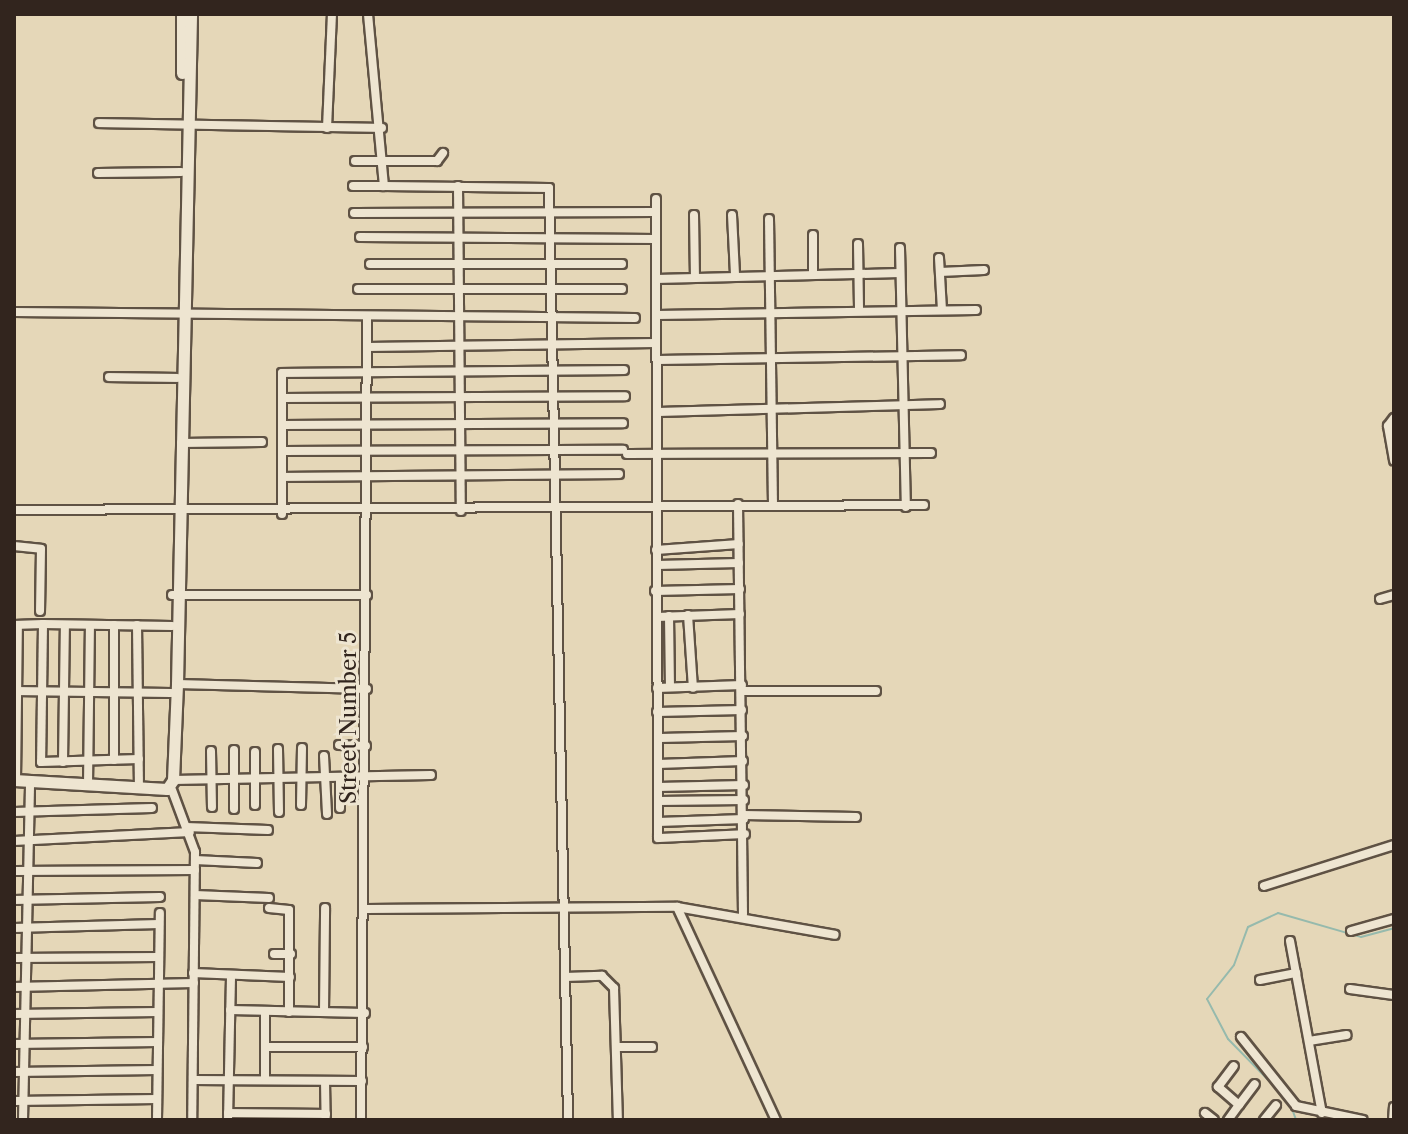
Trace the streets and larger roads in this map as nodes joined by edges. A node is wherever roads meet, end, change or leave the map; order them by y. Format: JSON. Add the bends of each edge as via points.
{"nodes":[{"id":1,"x":182,"y":14,"type":"edge"},
{"id":2,"x":191,"y":14,"type":"edge"},
{"id":3,"x":332,"y":14,"type":"edge"},
{"id":4,"x":368,"y":14,"type":"edge"},
{"id":5,"x":186,"y":79,"type":"junction"},
{"id":6,"x":99,"y":123,"type":"dead end"},
{"id":7,"x":185,"y":124,"type":"junction"},
{"id":8,"x":327,"y":128,"type":"junction"},
{"id":9,"x":382,"y":128,"type":"junction"},
{"id":10,"x":443,"y":153,"type":"dead end"},
{"id":11,"x":355,"y":161,"type":"dead end"},
{"id":12,"x":383,"y":161,"type":"junction"},
{"id":13,"x":181,"y":172,"type":"junction"},
{"id":14,"x":98,"y":173,"type":"dead end"},
{"id":15,"x":353,"y":186,"type":"dead end"},
{"id":16,"x":384,"y":186,"type":"junction"},
{"id":17,"x":458,"y":186,"type":"junction"},
{"id":18,"x":656,"y":199,"type":"dead end"},
{"id":19,"x":550,"y":211,"type":"junction"},
{"id":20,"x":459,"y":212,"type":"junction"},
{"id":21,"x":656,"y":212,"type":"junction"},
{"id":22,"x":354,"y":213,"type":"dead end"},
{"id":23,"x":694,"y":215,"type":"dead end"},
{"id":24,"x":732,"y":215,"type":"dead end"},
{"id":25,"x":769,"y":219,"type":"dead end"},
{"id":26,"x":813,"y":235,"type":"dead end"},
{"id":27,"x":360,"y":237,"type":"dead end"},
{"id":28,"x":459,"y":239,"type":"junction"},
{"id":29,"x":550,"y":239,"type":"junction"},
{"id":30,"x":656,"y":239,"type":"junction"},
{"id":31,"x":858,"y":244,"type":"dead end"},
{"id":32,"x":900,"y":248,"type":"dead end"},
{"id":33,"x":939,"y":258,"type":"dead end"},
{"id":34,"x":370,"y":264,"type":"dead end"},
{"id":35,"x":622,"y":264,"type":"dead end"},
{"id":36,"x":459,"y":265,"type":"junction"},
{"id":37,"x":551,"y":265,"type":"junction"},
{"id":38,"x":984,"y":270,"type":"dead end"},
{"id":39,"x":813,"y":272,"type":"junction"},
{"id":40,"x":858,"y":272,"type":"junction"},
{"id":41,"x":940,"y":272,"type":"junction"},
{"id":42,"x":900,"y":273,"type":"junction"},
{"id":43,"x":735,"y":275,"type":"junction"},
{"id":44,"x":770,"y":275,"type":"junction"},
{"id":45,"x":695,"y":276,"type":"junction"},
{"id":46,"x":656,"y":279,"type":"junction"},
{"id":47,"x":358,"y":289,"type":"dead end"},
{"id":48,"x":622,"y":289,"type":"dead end"},
{"id":49,"x":551,"y":291,"type":"junction"},
{"id":50,"x":459,"y":293,"type":"junction"},
{"id":51,"x":901,"y":310,"type":"junction"},
{"id":52,"x":942,"y":310,"type":"junction"},
{"id":53,"x":976,"y":310,"type":"dead end"},
{"id":54,"x":770,"y":311,"type":"junction"},
{"id":55,"x":859,"y":311,"type":"junction"},
{"id":56,"x":14,"y":312,"type":"edge"},
{"id":57,"x":180,"y":315,"type":"junction"},
{"id":58,"x":657,"y":315,"type":"junction"},
{"id":59,"x":367,"y":317,"type":"junction"},
{"id":60,"x":551,"y":317,"type":"junction"},
{"id":61,"x":635,"y":318,"type":"dead end"},
{"id":62,"x":459,"y":320,"type":"junction"},
{"id":63,"x":656,"y":343,"type":"junction"},
{"id":64,"x":551,"y":346,"type":"junction"},
{"id":65,"x":367,"y":347,"type":"junction"},
{"id":66,"x":460,"y":347,"type":"junction"},
{"id":67,"x":961,"y":355,"type":"dead end"},
{"id":68,"x":901,"y":356,"type":"junction"},
{"id":69,"x":771,"y":358,"type":"junction"},
{"id":70,"x":658,"y":360,"type":"junction"},
{"id":71,"x":624,"y":370,"type":"dead end"},
{"id":72,"x":553,"y":371,"type":"junction"},
{"id":73,"x":367,"y":373,"type":"junction"},
{"id":74,"x":460,"y":374,"type":"junction"},
{"id":75,"x":109,"y":377,"type":"dead end"},
{"id":76,"x":177,"y":378,"type":"junction"},
{"id":77,"x":625,"y":396,"type":"dead end"},
{"id":78,"x":552,"y":397,"type":"junction"},
{"id":79,"x":282,"y":398,"type":"junction"},
{"id":80,"x":367,"y":398,"type":"junction"},
{"id":81,"x":460,"y":398,"type":"junction"},
{"id":82,"x":940,"y":404,"type":"dead end"},
{"id":83,"x":904,"y":405,"type":"junction"},
{"id":84,"x":772,"y":408,"type":"junction"},
{"id":85,"x":658,"y":412,"type":"junction"},
{"id":86,"x":1394,"y":418,"type":"edge"},
{"id":87,"x":623,"y":423,"type":"dead end"},
{"id":88,"x":282,"y":425,"type":"junction"},
{"id":89,"x":367,"y":425,"type":"junction"},
{"id":90,"x":460,"y":425,"type":"junction"},
{"id":91,"x":552,"y":425,"type":"junction"},
{"id":92,"x":262,"y":442,"type":"dead end"},
{"id":93,"x":181,"y":443,"type":"junction"},
{"id":94,"x":553,"y":450,"type":"junction"},
{"id":95,"x":282,"y":451,"type":"junction"},
{"id":96,"x":368,"y":451,"type":"junction"},
{"id":97,"x":460,"y":451,"type":"junction"},
{"id":98,"x":931,"y":453,"type":"dead end"},
{"id":99,"x":906,"y":454,"type":"junction"},
{"id":100,"x":772,"y":456,"type":"junction"},
{"id":101,"x":660,"y":459,"type":"junction"},
{"id":102,"x":1394,"y":460,"type":"edge"},
{"id":103,"x":619,"y":474,"type":"dead end"},
{"id":104,"x":282,"y":477,"type":"junction"},
{"id":105,"x":461,"y":477,"type":"junction"},
{"id":106,"x":555,"y":477,"type":"junction"},
{"id":107,"x":367,"y":478,"type":"junction"},
{"id":108,"x":738,"y":504,"type":"junction"},
{"id":109,"x":773,"y":504,"type":"junction"},
{"id":110,"x":924,"y":505,"type":"dead end"},
{"id":111,"x":906,"y":507,"type":"junction"},
{"id":112,"x":658,"y":508,"type":"junction"},
{"id":113,"x":14,"y":510,"type":"edge"},
{"id":114,"x":555,"y":510,"type":"junction"},
{"id":115,"x":461,"y":511,"type":"junction"},
{"id":116,"x":177,"y":513,"type":"junction"},
{"id":117,"x":282,"y":514,"type":"junction"},
{"id":118,"x":367,"y":514,"type":"junction"},
{"id":119,"x":739,"y":544,"type":"junction"},
{"id":120,"x":14,"y":546,"type":"edge"},
{"id":121,"x":656,"y":550,"type":"junction"},
{"id":122,"x":739,"y":563,"type":"junction"},
{"id":123,"x":657,"y":565,"type":"junction"},
{"id":124,"x":740,"y":589,"type":"junction"},
{"id":125,"x":655,"y":591,"type":"junction"},
{"id":126,"x":175,"y":595,"type":"junction"},
{"id":127,"x":367,"y":595,"type":"junction"},
{"id":128,"x":1394,"y":595,"type":"edge"},
{"id":129,"x":1380,"y":599,"type":"dead end"},
{"id":130,"x":40,"y":611,"type":"dead end"},
{"id":131,"x":740,"y":614,"type":"junction"},
{"id":132,"x":688,"y":615,"type":"junction"},
{"id":133,"x":669,"y":616,"type":"junction"},
{"id":134,"x":657,"y":617,"type":"junction"},
{"id":135,"x":43,"y":624,"type":"junction"},
{"id":136,"x":16,"y":625,"type":"edge"},
{"id":137,"x":65,"y":625,"type":"junction"},
{"id":138,"x":90,"y":625,"type":"junction"},
{"id":139,"x":114,"y":625,"type":"junction"},
{"id":140,"x":137,"y":625,"type":"junction"},
{"id":141,"x":172,"y":626,"type":"junction"},
{"id":142,"x":670,"y":687,"type":"junction"},
{"id":143,"x":174,"y":688,"type":"junction"},
{"id":144,"x":657,"y":688,"type":"junction"},
{"id":145,"x":693,"y":688,"type":"junction"},
{"id":146,"x":742,"y":688,"type":"junction"},
{"id":147,"x":367,"y":689,"type":"junction"},
{"id":148,"x":16,"y":691,"type":"edge"},
{"id":149,"x":876,"y":691,"type":"dead end"},
{"id":150,"x":138,"y":693,"type":"junction"},
{"id":151,"x":40,"y":694,"type":"junction"},
{"id":152,"x":64,"y":694,"type":"junction"},
{"id":153,"x":89,"y":694,"type":"junction"},
{"id":154,"x":114,"y":695,"type":"junction"},
{"id":155,"x":742,"y":710,"type":"junction"},
{"id":156,"x":657,"y":712,"type":"junction"},
{"id":157,"x":743,"y":736,"type":"junction"},
{"id":158,"x":660,"y":738,"type":"junction"},
{"id":159,"x":339,"y":745,"type":"dead end"},
{"id":160,"x":366,"y":746,"type":"junction"},
{"id":161,"x":302,"y":748,"type":"dead end"},
{"id":162,"x":278,"y":749,"type":"dead end"},
{"id":163,"x":234,"y":750,"type":"dead end"},
{"id":164,"x":211,"y":751,"type":"dead end"},
{"id":165,"x":255,"y":752,"type":"dead end"},
{"id":166,"x":324,"y":756,"type":"dead end"},
{"id":167,"x":139,"y":759,"type":"junction"},
{"id":168,"x":114,"y":760,"type":"junction"},
{"id":169,"x":88,"y":761,"type":"junction"},
{"id":170,"x":743,"y":761,"type":"junction"},
{"id":171,"x":63,"y":762,"type":"junction"},
{"id":172,"x":658,"y":764,"type":"junction"},
{"id":173,"x":431,"y":775,"type":"dead end"},
{"id":174,"x":366,"y":776,"type":"junction"},
{"id":175,"x":340,"y":778,"type":"junction"},
{"id":176,"x":212,"y":779,"type":"junction"},
{"id":177,"x":234,"y":779,"type":"junction"},
{"id":178,"x":255,"y":779,"type":"junction"},
{"id":179,"x":277,"y":779,"type":"junction"},
{"id":180,"x":325,"y":779,"type":"junction"},
{"id":181,"x":15,"y":780,"type":"edge"},
{"id":182,"x":30,"y":781,"type":"junction"},
{"id":183,"x":300,"y":781,"type":"junction"},
{"id":184,"x":88,"y":785,"type":"junction"},
{"id":185,"x":744,"y":785,"type":"junction"},
{"id":186,"x":171,"y":786,"type":"junction"},
{"id":187,"x":658,"y":787,"type":"junction"},
{"id":188,"x":139,"y":788,"type":"junction"},
{"id":189,"x":744,"y":800,"type":"junction"},
{"id":190,"x":658,"y":801,"type":"junction"},
{"id":191,"x":255,"y":805,"type":"dead end"},
{"id":192,"x":301,"y":805,"type":"dead end"},
{"id":193,"x":212,"y":807,"type":"dead end"},
{"id":194,"x":152,"y":808,"type":"dead end"},
{"id":195,"x":340,"y":808,"type":"dead end"},
{"id":196,"x":234,"y":809,"type":"dead end"},
{"id":197,"x":14,"y":812,"type":"edge"},
{"id":198,"x":29,"y":812,"type":"junction"},
{"id":199,"x":279,"y":812,"type":"dead end"},
{"id":200,"x":327,"y":814,"type":"dead end"},
{"id":201,"x":744,"y":817,"type":"junction"},
{"id":202,"x":856,"y":817,"type":"dead end"},
{"id":203,"x":658,"y":822,"type":"junction"},
{"id":204,"x":188,"y":830,"type":"junction"},
{"id":205,"x":268,"y":830,"type":"dead end"},
{"id":206,"x":745,"y":834,"type":"junction"},
{"id":207,"x":29,"y":840,"type":"junction"},
{"id":208,"x":14,"y":841,"type":"edge"},
{"id":209,"x":1394,"y":845,"type":"edge"},
{"id":210,"x":257,"y":863,"type":"dead end"},
{"id":211,"x":195,"y":865,"type":"junction"},
{"id":212,"x":28,"y":870,"type":"junction"},
{"id":213,"x":14,"y":871,"type":"edge"},
{"id":214,"x":1264,"y":886,"type":"dead end"},
{"id":215,"x":195,"y":895,"type":"junction"},
{"id":216,"x":160,"y":897,"type":"dead end"},
{"id":217,"x":269,"y":898,"type":"dead end"},
{"id":218,"x":14,"y":900,"type":"edge"},
{"id":219,"x":27,"y":900,"type":"junction"},
{"id":220,"x":677,"y":907,"type":"junction"},
{"id":221,"x":269,"y":908,"type":"dead end"},
{"id":222,"x":325,"y":908,"type":"dead end"},
{"id":223,"x":366,"y":909,"type":"junction"},
{"id":224,"x":563,"y":910,"type":"junction"},
{"id":225,"x":160,"y":913,"type":"dead end"},
{"id":226,"x":743,"y":914,"type":"junction"},
{"id":227,"x":1394,"y":919,"type":"edge"},
{"id":228,"x":159,"y":924,"type":"junction"},
{"id":229,"x":14,"y":928,"type":"edge"},
{"id":230,"x":27,"y":928,"type":"junction"},
{"id":231,"x":1351,"y":931,"type":"dead end"},
{"id":232,"x":835,"y":935,"type":"dead end"},
{"id":233,"x":1290,"y":941,"type":"dead end"},
{"id":234,"x":274,"y":954,"type":"dead end"},
{"id":235,"x":291,"y":954,"type":"junction"},
{"id":236,"x":159,"y":957,"type":"junction"},
{"id":237,"x":14,"y":958,"type":"edge"},
{"id":238,"x":26,"y":958,"type":"junction"},
{"id":239,"x":1296,"y":973,"type":"junction"},
{"id":240,"x":231,"y":975,"type":"junction"},
{"id":241,"x":290,"y":977,"type":"junction"},
{"id":242,"x":565,"y":977,"type":"junction"},
{"id":243,"x":193,"y":978,"type":"junction"},
{"id":244,"x":1260,"y":980,"type":"dead end"},
{"id":245,"x":158,"y":984,"type":"junction"},
{"id":246,"x":14,"y":987,"type":"edge"},
{"id":247,"x":26,"y":987,"type":"junction"},
{"id":248,"x":1350,"y":989,"type":"dead end"},
{"id":249,"x":1394,"y":995,"type":"edge"},
{"id":250,"x":230,"y":1010,"type":"junction"},
{"id":251,"x":265,"y":1011,"type":"junction"},
{"id":252,"x":158,"y":1012,"type":"junction"},
{"id":253,"x":289,"y":1012,"type":"junction"},
{"id":254,"x":324,"y":1012,"type":"junction"},
{"id":255,"x":365,"y":1013,"type":"junction"},
{"id":256,"x":14,"y":1014,"type":"edge"},
{"id":257,"x":25,"y":1014,"type":"junction"},
{"id":258,"x":1347,"y":1035,"type":"dead end"},
{"id":259,"x":1241,"y":1037,"type":"dead end"},
{"id":260,"x":1309,"y":1041,"type":"junction"},
{"id":261,"x":158,"y":1042,"type":"junction"},
{"id":262,"x":14,"y":1044,"type":"edge"},
{"id":263,"x":25,"y":1044,"type":"junction"},
{"id":264,"x":265,"y":1047,"type":"junction"},
{"id":265,"x":363,"y":1047,"type":"junction"},
{"id":266,"x":617,"y":1047,"type":"junction"},
{"id":267,"x":652,"y":1047,"type":"dead end"},
{"id":268,"x":1234,"y":1066,"type":"dead end"},
{"id":269,"x":157,"y":1070,"type":"junction"},
{"id":270,"x":14,"y":1072,"type":"edge"},
{"id":271,"x":24,"y":1072,"type":"junction"},
{"id":272,"x":229,"y":1079,"type":"junction"},
{"id":273,"x":193,"y":1080,"type":"junction"},
{"id":274,"x":265,"y":1080,"type":"junction"},
{"id":275,"x":325,"y":1081,"type":"junction"},
{"id":276,"x":362,"y":1081,"type":"junction"},
{"id":277,"x":1255,"y":1084,"type":"dead end"},
{"id":278,"x":157,"y":1099,"type":"junction"},
{"id":279,"x":19,"y":1101,"type":"edge"},
{"id":280,"x":1239,"y":1105,"type":"junction"},
{"id":281,"x":1276,"y":1105,"type":"dead end"},
{"id":282,"x":1394,"y":1107,"type":"edge"},
{"id":283,"x":361,"y":1108,"type":"junction"},
{"id":284,"x":1205,"y":1113,"type":"dead end"},
{"id":285,"x":1322,"y":1113,"type":"junction"},
{"id":286,"x":228,"y":1117,"type":"edge"},
{"id":287,"x":291,"y":1117,"type":"edge"},
{"id":288,"x":326,"y":1117,"type":"edge"},
{"id":289,"x":23,"y":1120,"type":"edge"},
{"id":290,"x":157,"y":1120,"type":"edge"},
{"id":291,"x":192,"y":1120,"type":"edge"},
{"id":292,"x":361,"y":1120,"type":"edge"},
{"id":293,"x":370,"y":1120,"type":"edge"},
{"id":294,"x":568,"y":1120,"type":"edge"},
{"id":295,"x":618,"y":1120,"type":"edge"},
{"id":296,"x":776,"y":1120,"type":"edge"},
{"id":297,"x":1214,"y":1120,"type":"edge"},
{"id":298,"x":1228,"y":1120,"type":"edge"},
{"id":299,"x":1264,"y":1120,"type":"edge"},
{"id":300,"x":1363,"y":1120,"type":"edge"},
{"id":301,"x":1393,"y":1120,"type":"edge"}],
"edges":[{"from":1,"to":5,"type":"street"},
{"from":2,"to":5,"type":"street"},
{"from":3,"to":8,"type":"street"},
{"from":4,"to":9,"type":"street"},
{"from":5,"to":7,"type":"street"},
{"from":6,"to":7,"type":"street"},
{"from":7,"to":8,"type":"street"},
{"from":7,"to":13,"type":"street"},
{"from":7,"to":57,"type":"street"},
{"from":8,"to":9,"type":"street"},
{"from":9,"to":12,"type":"street"},
{"from":10,"to":12,"type":"street","via":[[437,161]]},
{"from":11,"to":12,"type":"street"},
{"from":12,"to":16,"type":"street"},
{"from":13,"to":14,"type":"street"},
{"from":13,"to":57,"type":"street"},
{"from":15,"to":16,"type":"street"},
{"from":16,"to":17,"type":"street"},
{"from":17,"to":19,"type":"street","via":[[548,186]]},
{"from":17,"to":20,"type":"street"},
{"from":18,"to":21,"type":"street"},
{"from":19,"to":20,"type":"street"},
{"from":19,"to":21,"type":"street"},
{"from":19,"to":29,"type":"street"},
{"from":20,"to":22,"type":"street"},
{"from":20,"to":28,"type":"street"},
{"from":21,"to":30,"type":"street"},
{"from":23,"to":45,"type":"street"},
{"from":24,"to":43,"type":"street"},
{"from":25,"to":44,"type":"street"},
{"from":26,"to":39,"type":"street"},
{"from":27,"to":28,"type":"street"},
{"from":28,"to":29,"type":"street"},
{"from":28,"to":36,"type":"street"},
{"from":29,"to":30,"type":"street"},
{"from":29,"to":37,"type":"street"},
{"from":30,"to":46,"type":"street"},
{"from":31,"to":40,"type":"street"},
{"from":32,"to":42,"type":"street"},
{"from":33,"to":41,"type":"street"},
{"from":34,"to":36,"type":"street"},
{"from":35,"to":37,"type":"street"},
{"from":36,"to":37,"type":"street"},
{"from":36,"to":50,"type":"street"},
{"from":37,"to":49,"type":"street"},
{"from":38,"to":41,"type":"street"},
{"from":39,"to":40,"type":"street"},
{"from":39,"to":44,"type":"street"},
{"from":40,"to":42,"type":"street"},
{"from":40,"to":55,"type":"street"},
{"from":41,"to":52,"type":"street"},
{"from":42,"to":51,"type":"street"},
{"from":43,"to":44,"type":"street"},
{"from":43,"to":45,"type":"street"},
{"from":44,"to":54,"type":"street"},
{"from":45,"to":46,"type":"street"},
{"from":46,"to":58,"type":"street"},
{"from":47,"to":50,"type":"street"},
{"from":48,"to":49,"type":"street"},
{"from":49,"to":50,"type":"street"},
{"from":49,"to":60,"type":"street"},
{"from":50,"to":62,"type":"street"},
{"from":51,"to":52,"type":"street"},
{"from":51,"to":55,"type":"street"},
{"from":51,"to":68,"type":"street"},
{"from":52,"to":53,"type":"street"},
{"from":54,"to":55,"type":"street"},
{"from":54,"to":58,"type":"street"},
{"from":54,"to":69,"type":"street"},
{"from":56,"to":57,"type":"street"},
{"from":57,"to":59,"type":"street"},
{"from":57,"to":76,"type":"street"},
{"from":57,"to":93,"type":"street"},
{"from":58,"to":63,"type":"street"},
{"from":59,"to":62,"type":"street"},
{"from":59,"to":65,"type":"street","name":"Street Number 5"},
{"from":60,"to":61,"type":"street"},
{"from":60,"to":62,"type":"street"},
{"from":60,"to":64,"type":"street"},
{"from":62,"to":66,"type":"street"},
{"from":63,"to":64,"type":"street"},
{"from":63,"to":70,"type":"street"},
{"from":64,"to":66,"type":"street"},
{"from":64,"to":72,"type":"street"},
{"from":65,"to":66,"type":"street"},
{"from":65,"to":73,"type":"street","name":"Street Number 5"},
{"from":66,"to":74,"type":"street"},
{"from":67,"to":68,"type":"street"},
{"from":68,"to":69,"type":"street"},
{"from":68,"to":83,"type":"street"},
{"from":69,"to":70,"type":"street"},
{"from":69,"to":84,"type":"street"},
{"from":70,"to":85,"type":"street"},
{"from":71,"to":72,"type":"street"},
{"from":72,"to":74,"type":"street"},
{"from":72,"to":78,"type":"street"},
{"from":73,"to":74,"type":"street"},
{"from":73,"to":79,"type":"street","via":[[282,373]]},
{"from":73,"to":80,"type":"street","name":"Street Number 5"},
{"from":74,"to":81,"type":"street"},
{"from":75,"to":76,"type":"street"},
{"from":76,"to":116,"type":"street"},
{"from":77,"to":78,"type":"street"},
{"from":78,"to":81,"type":"street"},
{"from":78,"to":91,"type":"street"},
{"from":79,"to":80,"type":"street"},
{"from":79,"to":88,"type":"street"},
{"from":80,"to":81,"type":"street"},
{"from":80,"to":89,"type":"street","name":"Street Number 5"},
{"from":81,"to":90,"type":"street"},
{"from":82,"to":83,"type":"street"},
{"from":83,"to":84,"type":"street"},
{"from":83,"to":99,"type":"street"},
{"from":84,"to":85,"type":"street"},
{"from":84,"to":100,"type":"street"},
{"from":85,"to":101,"type":"street"},
{"from":86,"to":102,"type":"street","via":[[1388,426]]},
{"from":87,"to":91,"type":"street"},
{"from":88,"to":89,"type":"street"},
{"from":88,"to":95,"type":"street"},
{"from":89,"to":90,"type":"street"},
{"from":89,"to":96,"type":"street","name":"Street Number 5"},
{"from":90,"to":91,"type":"street"},
{"from":90,"to":97,"type":"street"},
{"from":91,"to":94,"type":"street"},
{"from":92,"to":93,"type":"street"},
{"from":93,"to":116,"type":"street"},
{"from":94,"to":97,"type":"street"},
{"from":94,"to":101,"type":"street","via":[[625,452]]},
{"from":94,"to":106,"type":"street"},
{"from":95,"to":96,"type":"street"},
{"from":95,"to":104,"type":"street"},
{"from":96,"to":97,"type":"street"},
{"from":96,"to":107,"type":"street","name":"Street Number 5"},
{"from":97,"to":105,"type":"street"},
{"from":98,"to":99,"type":"street"},
{"from":99,"to":100,"type":"street"},
{"from":99,"to":111,"type":"street"},
{"from":100,"to":101,"type":"street"},
{"from":100,"to":109,"type":"street"},
{"from":101,"to":112,"type":"street"},
{"from":103,"to":106,"type":"street"},
{"from":104,"to":107,"type":"street"},
{"from":104,"to":117,"type":"street"},
{"from":105,"to":106,"type":"street"},
{"from":105,"to":107,"type":"street"},
{"from":105,"to":115,"type":"street"},
{"from":106,"to":114,"type":"street"},
{"from":107,"to":118,"type":"street","name":"Street Number 5"},
{"from":108,"to":109,"type":"street"},
{"from":108,"to":112,"type":"street"},
{"from":108,"to":119,"type":"street"},
{"from":109,"to":111,"type":"street"},
{"from":110,"to":111,"type":"street"},
{"from":112,"to":114,"type":"street"},
{"from":112,"to":121,"type":"street"},
{"from":113,"to":116,"type":"street"},
{"from":114,"to":115,"type":"street"},
{"from":114,"to":224,"type":"street"},
{"from":115,"to":118,"type":"street"},
{"from":116,"to":117,"type":"street"},
{"from":116,"to":126,"type":"street"},
{"from":117,"to":118,"type":"street"},
{"from":118,"to":127,"type":"street","name":"Street Number 5"},
{"from":119,"to":121,"type":"street"},
{"from":119,"to":122,"type":"street"},
{"from":120,"to":130,"type":"street","via":[[41,549]]},
{"from":121,"to":123,"type":"street"},
{"from":122,"to":123,"type":"street"},
{"from":122,"to":124,"type":"street"},
{"from":123,"to":125,"type":"street"},
{"from":124,"to":125,"type":"street"},
{"from":124,"to":131,"type":"street"},
{"from":125,"to":134,"type":"street"},
{"from":126,"to":127,"type":"street"},
{"from":126,"to":141,"type":"street"},
{"from":126,"to":143,"type":"street"},
{"from":127,"to":147,"type":"street","name":"Street Number 5"},
{"from":128,"to":129,"type":"street"},
{"from":131,"to":132,"type":"street"},
{"from":131,"to":146,"type":"street"},
{"from":132,"to":133,"type":"street"},
{"from":132,"to":145,"type":"street"},
{"from":133,"to":134,"type":"street"},
{"from":133,"to":142,"type":"street"},
{"from":134,"to":144,"type":"street"},
{"from":135,"to":136,"type":"street"},
{"from":135,"to":137,"type":"street"},
{"from":135,"to":151,"type":"street"},
{"from":136,"to":148,"type":"street"},
{"from":137,"to":138,"type":"street"},
{"from":137,"to":152,"type":"street"},
{"from":138,"to":139,"type":"street"},
{"from":138,"to":153,"type":"street"},
{"from":139,"to":140,"type":"street"},
{"from":139,"to":154,"type":"street"},
{"from":140,"to":141,"type":"street"},
{"from":140,"to":150,"type":"street"},
{"from":141,"to":143,"type":"street"},
{"from":142,"to":144,"type":"street"},
{"from":142,"to":145,"type":"street"},
{"from":143,"to":147,"type":"street"},
{"from":143,"to":150,"type":"street"},
{"from":143,"to":186,"type":"street"},
{"from":144,"to":156,"type":"street"},
{"from":145,"to":146,"type":"street"},
{"from":146,"to":149,"type":"street"},
{"from":146,"to":155,"type":"street"},
{"from":147,"to":160,"type":"street","name":"Street Number 5"},
{"from":148,"to":151,"type":"street"},
{"from":148,"to":181,"type":"street"},
{"from":150,"to":154,"type":"street"},
{"from":150,"to":167,"type":"street"},
{"from":151,"to":152,"type":"street"},
{"from":151,"to":171,"type":"street","via":[[37,752],[41,762]]},
{"from":152,"to":153,"type":"street"},
{"from":152,"to":171,"type":"street"},
{"from":153,"to":154,"type":"street"},
{"from":153,"to":169,"type":"street"},
{"from":154,"to":168,"type":"street"},
{"from":155,"to":156,"type":"street"},
{"from":155,"to":157,"type":"street"},
{"from":156,"to":158,"type":"street"},
{"from":157,"to":158,"type":"street"},
{"from":157,"to":170,"type":"street"},
{"from":158,"to":172,"type":"street"},
{"from":159,"to":160,"type":"street"},
{"from":160,"to":174,"type":"street","name":"Street Number 5"},
{"from":161,"to":183,"type":"street"},
{"from":162,"to":179,"type":"street"},
{"from":163,"to":177,"type":"street"},
{"from":164,"to":176,"type":"street"},
{"from":165,"to":178,"type":"street"},
{"from":166,"to":180,"type":"street"},
{"from":167,"to":168,"type":"street"},
{"from":167,"to":188,"type":"street"},
{"from":168,"to":169,"type":"street"},
{"from":169,"to":171,"type":"street"},
{"from":169,"to":184,"type":"street"},
{"from":170,"to":172,"type":"street"},
{"from":170,"to":185,"type":"street"},
{"from":172,"to":187,"type":"street"},
{"from":173,"to":174,"type":"street"},
{"from":174,"to":175,"type":"street"},
{"from":174,"to":223,"type":"street","name":"Street Number 5"},
{"from":175,"to":180,"type":"street"},
{"from":175,"to":195,"type":"street"},
{"from":176,"to":177,"type":"street"},
{"from":176,"to":186,"type":"street"},
{"from":176,"to":193,"type":"street"},
{"from":177,"to":178,"type":"street"},
{"from":177,"to":196,"type":"street"},
{"from":178,"to":179,"type":"street"},
{"from":178,"to":191,"type":"street"},
{"from":179,"to":183,"type":"street"},
{"from":179,"to":199,"type":"street"},
{"from":180,"to":183,"type":"street"},
{"from":180,"to":200,"type":"street"},
{"from":181,"to":182,"type":"street"},
{"from":182,"to":184,"type":"street"},
{"from":182,"to":198,"type":"street"},
{"from":183,"to":192,"type":"street"},
{"from":184,"to":188,"type":"street"},
{"from":185,"to":187,"type":"street"},
{"from":185,"to":189,"type":"street"},
{"from":186,"to":188,"type":"street"},
{"from":186,"to":204,"type":"street"},
{"from":187,"to":190,"type":"street"},
{"from":189,"to":190,"type":"street"},
{"from":189,"to":201,"type":"street"},
{"from":190,"to":203,"type":"street"},
{"from":194,"to":198,"type":"street"},
{"from":197,"to":198,"type":"street"},
{"from":198,"to":207,"type":"street"},
{"from":201,"to":202,"type":"street"},
{"from":201,"to":203,"type":"street"},
{"from":201,"to":206,"type":"street"},
{"from":203,"to":206,"type":"street","via":[[658,838],[666,840]]},
{"from":204,"to":205,"type":"street"},
{"from":204,"to":207,"type":"street"},
{"from":204,"to":211,"type":"street"},
{"from":206,"to":226,"type":"street"},
{"from":207,"to":208,"type":"street"},
{"from":207,"to":212,"type":"street"},
{"from":209,"to":214,"type":"street"},
{"from":210,"to":211,"type":"street"},
{"from":211,"to":212,"type":"street"},
{"from":211,"to":215,"type":"street"},
{"from":212,"to":213,"type":"street"},
{"from":212,"to":219,"type":"street"},
{"from":215,"to":217,"type":"street"},
{"from":215,"to":243,"type":"street"},
{"from":216,"to":219,"type":"street"},
{"from":218,"to":219,"type":"street"},
{"from":219,"to":230,"type":"street"},
{"from":220,"to":224,"type":"street"},
{"from":220,"to":226,"type":"street"},
{"from":220,"to":296,"type":"street"},
{"from":221,"to":235,"type":"street","via":[[289,910]]},
{"from":222,"to":254,"type":"street"},
{"from":223,"to":224,"type":"street"},
{"from":223,"to":255,"type":"street","name":"Street Number 5"},
{"from":224,"to":242,"type":"street"},
{"from":225,"to":228,"type":"street"},
{"from":226,"to":232,"type":"street"},
{"from":227,"to":231,"type":"street"},
{"from":228,"to":230,"type":"street"},
{"from":228,"to":236,"type":"street"},
{"from":229,"to":230,"type":"street"},
{"from":230,"to":238,"type":"street"},
{"from":233,"to":239,"type":"street"},
{"from":234,"to":235,"type":"street"},
{"from":235,"to":241,"type":"street"},
{"from":236,"to":238,"type":"street"},
{"from":236,"to":245,"type":"street"},
{"from":237,"to":238,"type":"street"},
{"from":238,"to":247,"type":"street"},
{"from":239,"to":244,"type":"street"},
{"from":239,"to":260,"type":"street"},
{"from":240,"to":241,"type":"street"},
{"from":240,"to":243,"type":"street"},
{"from":240,"to":250,"type":"street"},
{"from":241,"to":253,"type":"street"},
{"from":242,"to":266,"type":"street","via":[[602,976],[614,988]]},
{"from":242,"to":294,"type":"street"},
{"from":243,"to":245,"type":"street"},
{"from":243,"to":273,"type":"street"},
{"from":245,"to":247,"type":"street"},
{"from":245,"to":252,"type":"street"},
{"from":246,"to":247,"type":"street"},
{"from":247,"to":257,"type":"street"},
{"from":248,"to":249,"type":"street"},
{"from":250,"to":251,"type":"street"},
{"from":250,"to":272,"type":"street"},
{"from":251,"to":253,"type":"street"},
{"from":251,"to":264,"type":"street"},
{"from":252,"to":257,"type":"street"},
{"from":252,"to":261,"type":"street"},
{"from":253,"to":254,"type":"street"},
{"from":254,"to":255,"type":"street"},
{"from":255,"to":265,"type":"street","name":"Street Number 5"},
{"from":256,"to":257,"type":"street"},
{"from":257,"to":263,"type":"street"},
{"from":258,"to":260,"type":"street"},
{"from":259,"to":285,"type":"street","via":[[1296,1106]]},
{"from":260,"to":285,"type":"street"},
{"from":261,"to":263,"type":"street"},
{"from":261,"to":269,"type":"street"},
{"from":262,"to":263,"type":"street"},
{"from":263,"to":271,"type":"street"},
{"from":264,"to":265,"type":"street"},
{"from":264,"to":274,"type":"street"},
{"from":265,"to":276,"type":"street","name":"Street Number 5"},
{"from":266,"to":267,"type":"street"},
{"from":266,"to":295,"type":"street"},
{"from":268,"to":280,"type":"street","via":[[1218,1087]]},
{"from":269,"to":271,"type":"street"},
{"from":269,"to":278,"type":"street"},
{"from":270,"to":271,"type":"street"},
{"from":271,"to":279,"type":"street"},
{"from":272,"to":273,"type":"street"},
{"from":272,"to":274,"type":"street"},
{"from":272,"to":286,"type":"street"},
{"from":273,"to":291,"type":"street"},
{"from":274,"to":275,"type":"street"},
{"from":275,"to":276,"type":"street"},
{"from":275,"to":288,"type":"street"},
{"from":276,"to":283,"type":"street","name":"Street Number 5"},
{"from":277,"to":280,"type":"street"},
{"from":278,"to":279,"type":"street"},
{"from":278,"to":290,"type":"street"},
{"from":279,"to":289,"type":"street"},
{"from":280,"to":298,"type":"street"},
{"from":281,"to":299,"type":"street"},
{"from":282,"to":301,"type":"street"},
{"from":283,"to":292,"type":"street","name":"Street Number 5"},
{"from":283,"to":293,"type":"street"},
{"from":284,"to":297,"type":"street"},
{"from":285,"to":300,"type":"street"},
{"from":286,"to":287,"type":"street"},
{"from":287,"to":288,"type":"street"}]}
